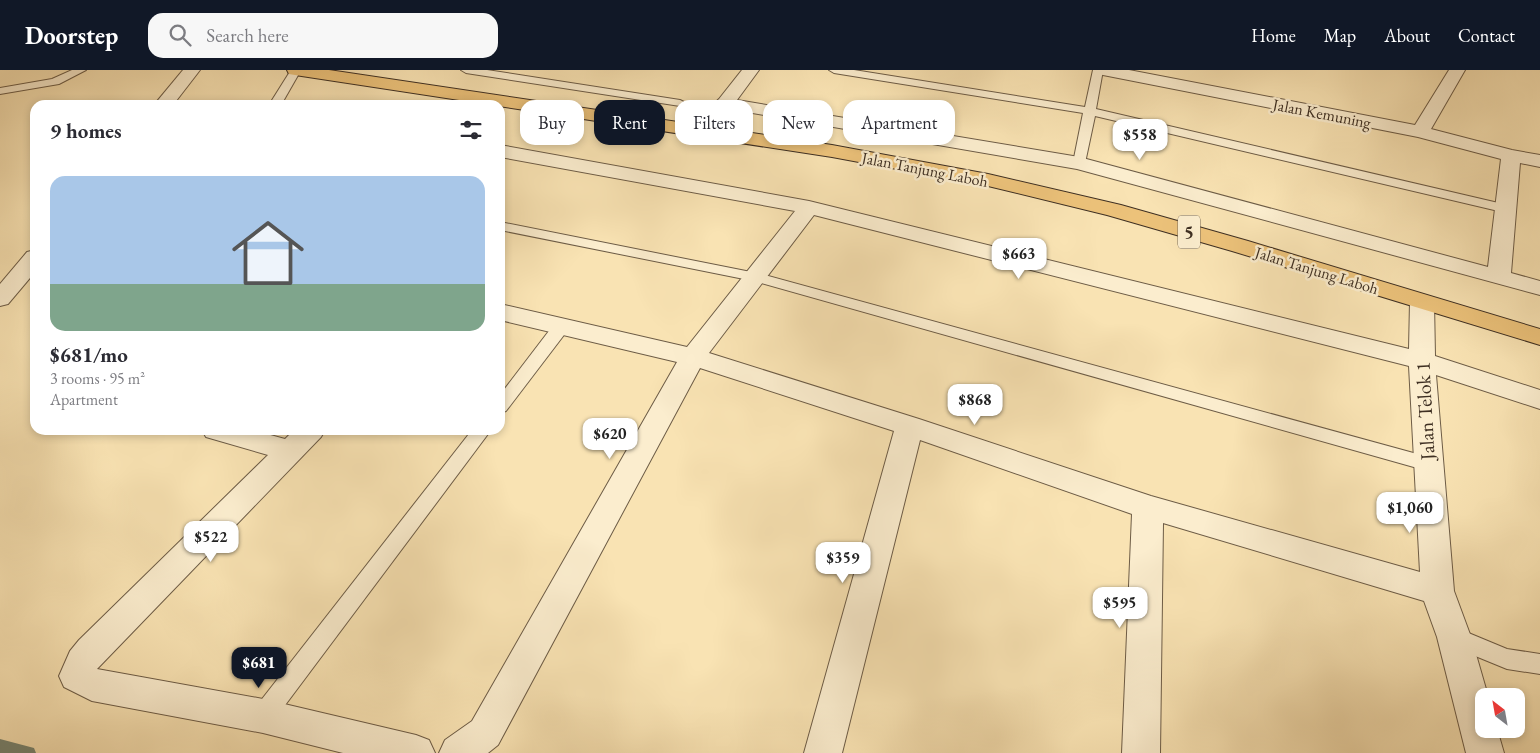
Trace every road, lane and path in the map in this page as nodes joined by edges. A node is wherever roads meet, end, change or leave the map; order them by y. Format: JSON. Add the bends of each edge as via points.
{"nodes":[{"id":1,"x":81,"y":70,"type":"edge"},
{"id":2,"x":192,"y":70,"type":"edge"},
{"id":3,"x":296,"y":70,"type":"edge"},
{"id":4,"x":466,"y":70,"type":"edge"},
{"id":5,"x":751,"y":70,"type":"edge"},
{"id":6,"x":834,"y":70,"type":"edge"},
{"id":7,"x":1098,"y":70,"type":"edge"},
{"id":8,"x":1103,"y":70,"type":"edge"},
{"id":9,"x":1457,"y":70,"type":"edge"},
{"id":10,"x":0,"y":91,"type":"edge"},
{"id":11,"x":167,"y":100,"type":"edge"},
{"id":12,"x":278,"y":100,"type":"edge"},
{"id":13,"x":478,"y":100,"type":"edge"},
{"id":14,"x":726,"y":100,"type":"edge"},
{"id":15,"x":675,"y":102,"type":"edge"},
{"id":16,"x":505,"y":104,"type":"edge"},
{"id":17,"x":753,"y":108,"type":"edge"},
{"id":18,"x":1090,"y":111,"type":"junction"},
{"id":19,"x":675,"y":127,"type":"edge"},
{"id":20,"x":1420,"y":132,"type":"junction"},
{"id":21,"x":753,"y":139,"type":"edge"},
{"id":22,"x":505,"y":153,"type":"edge"},
{"id":23,"x":1511,"y":156,"type":"junction"},
{"id":24,"x":1540,"y":161,"type":"edge"},
{"id":25,"x":1080,"y":163,"type":"junction"},
{"id":26,"x":809,"y":207,"type":"junction"},
{"id":27,"x":1506,"y":209,"type":"junction"},
{"id":28,"x":505,"y":227,"type":"edge"},
{"id":29,"x":30,"y":263,"type":"edge"},
{"id":30,"x":756,"y":277,"type":"junction"},
{"id":31,"x":1499,"y":277,"type":"junction"},
{"id":32,"x":1540,"y":288,"type":"edge"},
{"id":33,"x":0,"y":299,"type":"edge"},
{"id":34,"x":1422,"y":302,"type":"junction"},
{"id":35,"x":505,"y":313,"type":"edge"},
{"id":36,"x":561,"y":327,"type":"junction"},
{"id":37,"x":1540,"y":337,"type":"edge"},
{"id":38,"x":693,"y":357,"type":"junction"},
{"id":39,"x":1422,"y":361,"type":"junction"},
{"id":40,"x":505,"y":400,"type":"edge"},
{"id":41,"x":1540,"y":400,"type":"edge"},
{"id":42,"x":909,"y":426,"type":"junction"},
{"id":43,"x":258,"y":435,"type":"edge"},
{"id":44,"x":478,"y":435,"type":"edge"},
{"id":45,"x":301,"y":440,"type":"edge"},
{"id":46,"x":1428,"y":464,"type":"junction"},
{"id":47,"x":1148,"y":506,"type":"junction"},
{"id":48,"x":1437,"y":591,"type":"junction"},
{"id":49,"x":1454,"y":637,"type":"junction"},
{"id":50,"x":1540,"y":664,"type":"edge"},
{"id":51,"x":263,"y":716,"type":"junction"},
{"id":52,"x":416,"y":753,"type":"edge"},
{"id":53,"x":458,"y":753,"type":"edge"},
{"id":54,"x":823,"y":753,"type":"edge"},
{"id":55,"x":1141,"y":753,"type":"edge"},
{"id":56,"x":1485,"y":753,"type":"edge"}],
"edges":[{"from":1,"to":10,"type":"lane","via":[[55,82]]},
{"from":2,"to":11,"type":"street"},
{"from":3,"to":12,"type":"lane"},
{"from":3,"to":13,"type":"highway","name":"Jalan Tanjung Laboh","number":"5"},
{"from":4,"to":15,"type":"lane"},
{"from":5,"to":14,"type":"street"},
{"from":6,"to":18,"type":"lane"},
{"from":7,"to":18,"type":"lane"},
{"from":8,"to":20,"type":"street","name":"Jalan Kemuning"},
{"from":9,"to":20,"type":"street"},
{"from":16,"to":19,"type":"highway","name":"Jalan Tanjung Laboh","number":"5"},
{"from":17,"to":25,"type":"street"},
{"from":18,"to":25,"type":"lane"},
{"from":18,"to":27,"type":"lane"},
{"from":20,"to":23,"type":"street","name":"Jalan Kemuning"},
{"from":21,"to":34,"type":"highway","name":"Jalan Tanjung Laboh","number":"5","via":[[1048,193],[1240,246]]},
{"from":22,"to":26,"type":"street"},
{"from":23,"to":24,"type":"street","name":"Jalan Kemuning"},
{"from":23,"to":27,"type":"street"},
{"from":25,"to":31,"type":"street"},
{"from":26,"to":30,"type":"street"},
{"from":26,"to":39,"type":"street"},
{"from":27,"to":31,"type":"street"},
{"from":28,"to":30,"type":"lane"},
{"from":29,"to":33,"type":"street"},
{"from":30,"to":38,"type":"street"},
{"from":30,"to":46,"type":"lane"},
{"from":31,"to":32,"type":"street"},
{"from":34,"to":37,"type":"highway","name":"Jalan Tanjung Laboh","number":"5"},
{"from":34,"to":39,"type":"street","name":"Jalan Telok 1"},
{"from":35,"to":36,"type":"street"},
{"from":36,"to":38,"type":"street"},
{"from":36,"to":40,"type":"lane"},
{"from":38,"to":42,"type":"street"},
{"from":38,"to":53,"type":"street","via":[[485,733]]},
{"from":39,"to":41,"type":"street"},
{"from":39,"to":46,"type":"street","name":"Jalan Telok 1"},
{"from":42,"to":47,"type":"street"},
{"from":42,"to":54,"type":"street"},
{"from":43,"to":45,"type":"street"},
{"from":44,"to":51,"type":"lane"},
{"from":45,"to":51,"type":"street","via":[[91,651],[77,676],[92,685]]},
{"from":46,"to":48,"type":"street","name":"Jalan Telok 1"},
{"from":47,"to":48,"type":"street"},
{"from":47,"to":55,"type":"street"},
{"from":48,"to":49,"type":"street","name":"Jalan Telok 1"},
{"from":49,"to":50,"type":"lane","via":[[1499,656]]},
{"from":49,"to":56,"type":"street","name":"Jalan Telok 1"},
{"from":51,"to":52,"type":"street"}]}
